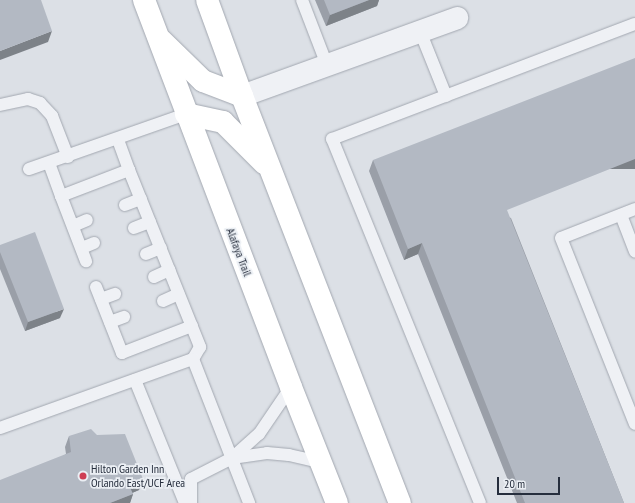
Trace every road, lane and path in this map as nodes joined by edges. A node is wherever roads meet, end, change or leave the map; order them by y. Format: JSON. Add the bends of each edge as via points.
{"nodes":[{"id":1,"x":144,"y":0,"type":"edge"},
{"id":2,"x":207,"y":0,"type":"edge"},
{"id":3,"x":302,"y":0,"type":"edge"},
{"id":4,"x":457,"y":18,"type":"dead end"},
{"id":5,"x":635,"y":24,"type":"edge"},
{"id":6,"x":420,"y":31,"type":"junction"},
{"id":7,"x":158,"y":38,"type":"junction"},
{"id":8,"x":327,"y":65,"type":"junction"},
{"id":9,"x":242,"y":96,"type":"junction"},
{"id":10,"x":446,"y":96,"type":"junction"},
{"id":11,"x":0,"y":105,"type":"edge"},
{"id":12,"x":186,"y":114,"type":"junction"},
{"id":13,"x":118,"y":139,"type":"junction"},
{"id":14,"x":68,"y":157,"type":"junction"},
{"id":15,"x":48,"y":163,"type":"junction"},
{"id":16,"x":29,"y":169,"type":"dead end"},
{"id":17,"x":271,"y":169,"type":"junction"},
{"id":18,"x":129,"y":170,"type":"junction"},
{"id":19,"x":61,"y":196,"type":"junction"},
{"id":20,"x":141,"y":199,"type":"junction"},
{"id":21,"x":125,"y":205,"type":"dead end"},
{"id":22,"x":635,"y":209,"type":"edge"},
{"id":23,"x":621,"y":215,"type":"junction"},
{"id":24,"x":87,"y":220,"type":"dead end"},
{"id":25,"x":150,"y":222,"type":"junction"},
{"id":26,"x":73,"y":226,"type":"junction"},
{"id":27,"x":134,"y":228,"type":"dead end"},
{"id":28,"x":94,"y":243,"type":"dead end"},
{"id":29,"x":82,"y":248,"type":"junction"},
{"id":30,"x":161,"y":248,"type":"junction"},
{"id":31,"x":635,"y":251,"type":"edge"},
{"id":32,"x":146,"y":254,"type":"dead end"},
{"id":33,"x":86,"y":261,"type":"dead end"},
{"id":34,"x":170,"y":270,"type":"junction"},
{"id":35,"x":154,"y":277,"type":"dead end"},
{"id":36,"x":96,"y":287,"type":"dead end"},
{"id":37,"x":115,"y":294,"type":"dead end"},
{"id":38,"x":179,"y":294,"type":"junction"},
{"id":39,"x":101,"y":299,"type":"junction"},
{"id":40,"x":163,"y":301,"type":"dead end"},
{"id":41,"x":124,"y":317,"type":"dead end"},
{"id":42,"x":110,"y":322,"type":"junction"},
{"id":43,"x":192,"y":326,"type":"junction"},
{"id":44,"x":193,"y":359,"type":"junction"},
{"id":45,"x":135,"y":380,"type":"junction"},
{"id":46,"x":291,"y":387,"type":"junction"},
{"id":47,"x":635,"y":424,"type":"edge"},
{"id":48,"x":0,"y":428,"type":"edge"},
{"id":49,"x":232,"y":458,"type":"junction"},
{"id":50,"x":320,"y":462,"type":"junction"},
{"id":51,"x":184,"y":503,"type":"edge"},
{"id":52,"x":190,"y":503,"type":"edge"},
{"id":53,"x":249,"y":503,"type":"edge"},
{"id":54,"x":337,"y":503,"type":"edge"},
{"id":55,"x":400,"y":503,"type":"edge"},
{"id":56,"x":480,"y":503,"type":"edge"}],
"edges":[{"from":1,"to":7,"type":"main road","name":"Alafaya Trail"},
{"from":2,"to":9,"type":"main road"},
{"from":3,"to":8,"type":"lane"},
{"from":4,"to":6,"type":"street"},
{"from":5,"to":10,"type":"lane"},
{"from":6,"to":8,"type":"street"},
{"from":6,"to":10,"type":"lane"},
{"from":7,"to":9,"type":"main road","via":[[203,81]]},
{"from":7,"to":12,"type":"main road","name":"Alafaya Trail"},
{"from":8,"to":9,"type":"street"},
{"from":9,"to":17,"type":"main road"},
{"from":10,"to":56,"type":"lane","via":[[332,139]]},
{"from":11,"to":14,"type":"lane","via":[[28,99],[40,103],[52,116]]},
{"from":12,"to":13,"type":"lane"},
{"from":12,"to":17,"type":"main road","via":[[223,122]]},
{"from":12,"to":46,"type":"main road","name":"Alafaya Trail"},
{"from":13,"to":14,"type":"lane"},
{"from":13,"to":18,"type":"lane"},
{"from":14,"to":15,"type":"lane"},
{"from":15,"to":16,"type":"lane"},
{"from":15,"to":19,"type":"lane"},
{"from":17,"to":55,"type":"main road"},
{"from":18,"to":19,"type":"lane"},
{"from":18,"to":20,"type":"lane"},
{"from":19,"to":26,"type":"lane"},
{"from":20,"to":21,"type":"lane"},
{"from":20,"to":25,"type":"lane"},
{"from":22,"to":23,"type":"lane"},
{"from":23,"to":31,"type":"lane"},
{"from":23,"to":47,"type":"lane","via":[[561,238]]},
{"from":24,"to":26,"type":"lane"},
{"from":25,"to":27,"type":"lane"},
{"from":25,"to":30,"type":"lane"},
{"from":26,"to":29,"type":"lane"},
{"from":28,"to":29,"type":"lane"},
{"from":29,"to":33,"type":"lane"},
{"from":30,"to":32,"type":"lane"},
{"from":30,"to":34,"type":"lane"},
{"from":34,"to":35,"type":"lane"},
{"from":34,"to":38,"type":"lane"},
{"from":36,"to":39,"type":"lane"},
{"from":37,"to":39,"type":"lane"},
{"from":38,"to":40,"type":"lane"},
{"from":38,"to":43,"type":"lane"},
{"from":39,"to":42,"type":"lane"},
{"from":41,"to":42,"type":"lane"},
{"from":42,"to":43,"type":"lane","via":[[122,353]]},
{"from":43,"to":44,"type":"lane","via":[[200,347]]},
{"from":44,"to":45,"type":"lane"},
{"from":44,"to":49,"type":"lane"},
{"from":45,"to":48,"type":"lane"},
{"from":45,"to":51,"type":"lane"},
{"from":46,"to":49,"type":"lane","via":[[259,434]]},
{"from":46,"to":50,"type":"main road","name":"Alafaya Trail"},
{"from":49,"to":50,"type":"lane","via":[[267,454],[289,455]]},
{"from":49,"to":52,"type":"lane","via":[[191,479]]},
{"from":49,"to":53,"type":"lane"},
{"from":50,"to":54,"type":"main road","name":"Alafaya Trail"}]}
